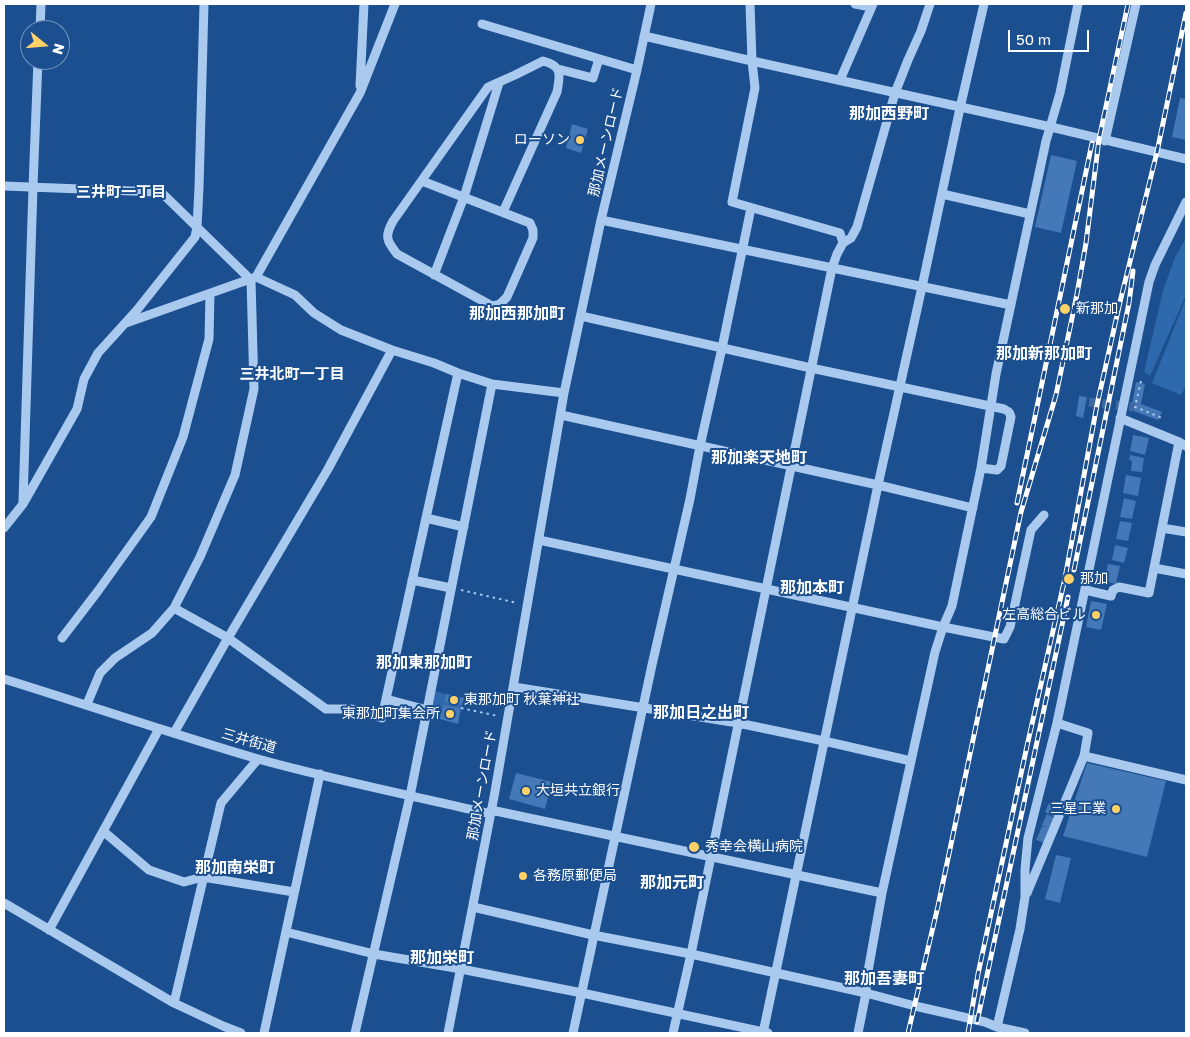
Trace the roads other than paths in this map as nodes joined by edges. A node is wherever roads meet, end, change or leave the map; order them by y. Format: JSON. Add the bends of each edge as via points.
{"nodes":[{"id":1,"x":41,"y":4,"type":"edge"},
{"id":2,"x":204,"y":4,"type":"edge"},
{"id":3,"x":364,"y":4,"type":"edge"},
{"id":4,"x":395,"y":4,"type":"edge"},
{"id":5,"x":650,"y":4,"type":"edge"},
{"id":6,"x":750,"y":4,"type":"edge"},
{"id":7,"x":855,"y":4,"type":"edge"},
{"id":8,"x":930,"y":4,"type":"edge"},
{"id":9,"x":984,"y":4,"type":"edge"},
{"id":10,"x":1078,"y":4,"type":"edge"},
{"id":11,"x":1136,"y":4,"type":"edge"},
{"id":12,"x":872,"y":5,"type":"edge"},
{"id":13,"x":40,"y":20,"type":"edge"},
{"id":14,"x":482,"y":24,"type":"dead end"},
{"id":15,"x":644,"y":36,"type":"junction"},
{"id":16,"x":598,"y":58,"type":"junction"},
{"id":17,"x":752,"y":61,"type":"junction"},
{"id":18,"x":558,"y":69,"type":"junction"},
{"id":19,"x":38,"y":70,"type":"edge"},
{"id":20,"x":637,"y":70,"type":"junction"},
{"id":21,"x":840,"y":80,"type":"junction"},
{"id":22,"x":499,"y":82,"type":"junction"},
{"id":23,"x":895,"y":93,"type":"junction"},
{"id":24,"x":360,"y":94,"type":"junction"},
{"id":25,"x":960,"y":108,"type":"junction"},
{"id":26,"x":1051,"y":127,"type":"junction"},
{"id":27,"x":1106,"y":141,"type":"junction"},
{"id":28,"x":1186,"y":159,"type":"edge"},
{"id":29,"x":422,"y":181,"type":"junction"},
{"id":30,"x":4,"y":186,"type":"edge"},
{"id":31,"x":33,"y":188,"type":"junction"},
{"id":32,"x":942,"y":194,"type":"junction"},
{"id":33,"x":464,"y":197,"type":"junction"},
{"id":34,"x":1186,"y":202,"type":"edge"},
{"id":35,"x":751,"y":208,"type":"junction"},
{"id":36,"x":503,"y":212,"type":"junction"},
{"id":37,"x":1030,"y":214,"type":"junction"},
{"id":38,"x":601,"y":220,"type":"junction"},
{"id":39,"x":197,"y":227,"type":"junction"},
{"id":40,"x":843,"y":243,"type":"junction"},
{"id":41,"x":742,"y":249,"type":"junction"},
{"id":42,"x":832,"y":268,"type":"junction"},
{"id":43,"x":434,"y":275,"type":"junction"},
{"id":44,"x":253,"y":278,"type":"junction"},
{"id":45,"x":922,"y":287,"type":"junction"},
{"id":46,"x":210,"y":294,"type":"junction"},
{"id":47,"x":1011,"y":304,"type":"junction"},
{"id":48,"x":581,"y":316,"type":"junction"},
{"id":49,"x":123,"y":323,"type":"junction"},
{"id":50,"x":722,"y":348,"type":"junction"},
{"id":51,"x":392,"y":350,"type":"junction"},
{"id":52,"x":811,"y":368,"type":"junction"},
{"id":53,"x":458,"y":373,"type":"junction"},
{"id":54,"x":492,"y":384,"type":"junction"},
{"id":55,"x":900,"y":387,"type":"junction"},
{"id":56,"x":564,"y":392,"type":"junction"},
{"id":57,"x":991,"y":406,"type":"junction"},
{"id":58,"x":560,"y":415,"type":"junction"},
{"id":59,"x":1120,"y":418,"type":"junction"},
{"id":60,"x":1183,"y":444,"type":"edge"},
{"id":61,"x":700,"y":446,"type":"junction"},
{"id":62,"x":791,"y":466,"type":"junction"},
{"id":63,"x":981,"y":468,"type":"junction"},
{"id":64,"x":878,"y":485,"type":"junction"},
{"id":65,"x":22,"y":504,"type":"junction"},
{"id":66,"x":973,"y":508,"type":"junction"},
{"id":67,"x":1044,"y":515,"type":"dead end"},
{"id":68,"x":426,"y":518,"type":"junction"},
{"id":69,"x":464,"y":527,"type":"junction"},
{"id":70,"x":4,"y":528,"type":"edge"},
{"id":71,"x":1162,"y":528,"type":"junction"},
{"id":72,"x":1186,"y":532,"type":"edge"},
{"id":73,"x":539,"y":540,"type":"junction"},
{"id":74,"x":1154,"y":568,"type":"junction"},
{"id":75,"x":674,"y":569,"type":"junction"},
{"id":76,"x":1186,"y":574,"type":"edge"},
{"id":77,"x":412,"y":580,"type":"junction"},
{"id":78,"x":451,"y":588,"type":"junction"},
{"id":79,"x":766,"y":589,"type":"junction"},
{"id":80,"x":1085,"y":590,"type":"junction"},
{"id":81,"x":852,"y":607,"type":"junction"},
{"id":82,"x":174,"y":608,"type":"junction"},
{"id":83,"x":943,"y":627,"type":"junction"},
{"id":84,"x":62,"y":638,"type":"dead end"},
{"id":85,"x":228,"y":638,"type":"junction"},
{"id":86,"x":4,"y":678,"type":"edge"},
{"id":87,"x":514,"y":687,"type":"junction"},
{"id":88,"x":386,"y":700,"type":"junction"},
{"id":89,"x":87,"y":704,"type":"junction"},
{"id":90,"x":642,"y":708,"type":"junction"},
{"id":91,"x":427,"y":710,"type":"junction"},
{"id":92,"x":738,"y":723,"type":"junction"},
{"id":93,"x":1057,"y":723,"type":"junction"},
{"id":94,"x":159,"y":728,"type":"junction"},
{"id":95,"x":174,"y":733,"type":"junction"},
{"id":96,"x":824,"y":741,"type":"junction"},
{"id":97,"x":1084,"y":756,"type":"junction"},
{"id":98,"x":258,"y":759,"type":"junction"},
{"id":99,"x":911,"y":761,"type":"junction"},
{"id":100,"x":320,"y":774,"type":"junction"},
{"id":101,"x":1186,"y":780,"type":"edge"},
{"id":102,"x":410,"y":796,"type":"junction"},
{"id":103,"x":491,"y":812,"type":"junction"},
{"id":104,"x":103,"y":831,"type":"junction"},
{"id":105,"x":615,"y":836,"type":"junction"},
{"id":106,"x":711,"y":857,"type":"junction"},
{"id":107,"x":796,"y":875,"type":"junction"},
{"id":108,"x":203,"y":877,"type":"junction"},
{"id":109,"x":294,"y":892,"type":"junction"},
{"id":110,"x":882,"y":893,"type":"junction"},
{"id":111,"x":1025,"y":897,"type":"junction"},
{"id":112,"x":4,"y":903,"type":"edge"},
{"id":113,"x":473,"y":907,"type":"junction"},
{"id":114,"x":49,"y":930,"type":"junction"},
{"id":115,"x":286,"y":932,"type":"junction"},
{"id":116,"x":594,"y":934,"type":"junction"},
{"id":117,"x":374,"y":954,"type":"junction"},
{"id":118,"x":691,"y":954,"type":"junction"},
{"id":119,"x":461,"y":969,"type":"junction"},
{"id":120,"x":776,"y":974,"type":"junction"},
{"id":121,"x":582,"y":993,"type":"junction"},
{"id":122,"x":866,"y":993,"type":"junction"},
{"id":123,"x":174,"y":1003,"type":"junction"},
{"id":124,"x":677,"y":1014,"type":"junction"},
{"id":125,"x":997,"y":1027,"type":"junction"},
{"id":126,"x":241,"y":1033,"type":"edge"},
{"id":127,"x":264,"y":1033,"type":"edge"},
{"id":128,"x":356,"y":1033,"type":"edge"},
{"id":129,"x":448,"y":1033,"type":"edge"},
{"id":130,"x":573,"y":1033,"type":"edge"},
{"id":131,"x":673,"y":1033,"type":"edge"},
{"id":132,"x":764,"y":1033,"type":"edge"},
{"id":133,"x":858,"y":1033,"type":"edge"},
{"id":134,"x":1025,"y":1033,"type":"edge"}],
"edges":[{"from":1,"to":13,"type":"street"},
{"from":2,"to":39,"type":"street"},
{"from":3,"to":24,"type":"street"},
{"from":4,"to":24,"type":"street"},
{"from":5,"to":15,"type":"street","name":"那加メーンロード"},
{"from":6,"to":17,"type":"street"},
{"from":7,"to":12,"type":"street"},
{"from":8,"to":23,"type":"street"},
{"from":9,"to":25,"type":"street"},
{"from":10,"to":26,"type":"street"},
{"from":11,"to":27,"type":"street"},
{"from":12,"to":21,"type":"street"},
{"from":14,"to":16,"type":"street"},
{"from":15,"to":17,"type":"street"},
{"from":15,"to":20,"type":"street","name":"那加メーンロード"},
{"from":16,"to":18,"type":"street","via":[[593,78]]},
{"from":16,"to":20,"type":"street"},
{"from":17,"to":21,"type":"street"},
{"from":17,"to":35,"type":"street","via":[[755,88],[732,202]]},
{"from":18,"to":22,"type":"street","via":[[543,61]]},
{"from":18,"to":36,"type":"street","via":[[557,92]]},
{"from":19,"to":31,"type":"street"},
{"from":20,"to":38,"type":"street","name":"那加メーンロード"},
{"from":21,"to":23,"type":"street"},
{"from":22,"to":29,"type":"street","via":[[488,87]]},
{"from":22,"to":33,"type":"street"},
{"from":23,"to":25,"type":"street"},
{"from":23,"to":40,"type":"street","via":[[857,227],[851,238]]},
{"from":24,"to":44,"type":"street"},
{"from":25,"to":26,"type":"street"},
{"from":25,"to":32,"type":"street"},
{"from":26,"to":27,"type":"street"},
{"from":26,"to":37,"type":"street"},
{"from":27,"to":28,"type":"street"},
{"from":29,"to":33,"type":"street"},
{"from":29,"to":43,"type":"street","via":[[387,231],[388,242],[397,254]]},
{"from":30,"to":31,"type":"street"},
{"from":31,"to":39,"type":"street","via":[[157,192]]},
{"from":31,"to":65,"type":"street"},
{"from":32,"to":37,"type":"street"},
{"from":32,"to":45,"type":"street"},
{"from":33,"to":36,"type":"street"},
{"from":33,"to":43,"type":"street"},
{"from":34,"to":59,"type":"street","via":[[1154,265]]},
{"from":35,"to":40,"type":"street","via":[[840,234]]},
{"from":35,"to":41,"type":"street"},
{"from":36,"to":43,"type":"street","via":[[530,223],[533,238],[507,297],[500,304],[492,306]]},
{"from":37,"to":47,"type":"street"},
{"from":38,"to":41,"type":"street"},
{"from":38,"to":48,"type":"street","name":"那加メーンロード"},
{"from":39,"to":44,"type":"street"},
{"from":39,"to":49,"type":"street","via":[[195,237]]},
{"from":40,"to":42,"type":"street"},
{"from":41,"to":42,"type":"street"},
{"from":41,"to":50,"type":"street"},
{"from":42,"to":45,"type":"street"},
{"from":42,"to":52,"type":"street"},
{"from":44,"to":46,"type":"street"},
{"from":44,"to":51,"type":"street","via":[[295,295],[314,313],[341,330]]},
{"from":44,"to":82,"type":"street","via":[[254,390],[235,476]]},
{"from":45,"to":47,"type":"street"},
{"from":45,"to":55,"type":"street"},
{"from":46,"to":49,"type":"street"},
{"from":46,"to":84,"type":"street","via":[[209,339],[183,437],[152,517]]},
{"from":47,"to":57,"type":"street"},
{"from":48,"to":50,"type":"street"},
{"from":48,"to":56,"type":"street","name":"那加メーンロード"},
{"from":49,"to":65,"type":"street","via":[[98,353],[84,379],[77,409]]},
{"from":50,"to":52,"type":"street"},
{"from":50,"to":61,"type":"street"},
{"from":51,"to":53,"type":"street"},
{"from":51,"to":85,"type":"street","via":[[328,469]]},
{"from":52,"to":55,"type":"street"},
{"from":52,"to":62,"type":"street"},
{"from":53,"to":54,"type":"street"},
{"from":53,"to":68,"type":"street"},
{"from":54,"to":56,"type":"street"},
{"from":54,"to":69,"type":"street"},
{"from":55,"to":57,"type":"street"},
{"from":55,"to":64,"type":"street"},
{"from":56,"to":58,"type":"street","name":"那加メーンロード"},
{"from":57,"to":63,"type":"street"},
{"from":57,"to":63,"type":"street","via":[[1004,409],[1011,417],[1001,466],[997,470]]},
{"from":58,"to":61,"type":"street"},
{"from":58,"to":73,"type":"street","name":"那加メーンロード"},
{"from":59,"to":60,"type":"street"},
{"from":59,"to":80,"type":"street"},
{"from":60,"to":71,"type":"street"},
{"from":61,"to":62,"type":"street"},
{"from":61,"to":75,"type":"street"},
{"from":62,"to":64,"type":"street"},
{"from":62,"to":79,"type":"street"},
{"from":63,"to":66,"type":"street"},
{"from":64,"to":66,"type":"street"},
{"from":64,"to":81,"type":"street"},
{"from":65,"to":70,"type":"street"},
{"from":66,"to":83,"type":"street","via":[[952,606]]},
{"from":67,"to":83,"type":"street","via":[[1030,530],[1010,627],[1004,639]]},
{"from":68,"to":69,"type":"street"},
{"from":68,"to":77,"type":"street"},
{"from":69,"to":78,"type":"street"},
{"from":71,"to":72,"type":"street"},
{"from":71,"to":74,"type":"street"},
{"from":73,"to":75,"type":"street"},
{"from":73,"to":87,"type":"street","name":"那加メーンロード"},
{"from":74,"to":76,"type":"street"},
{"from":74,"to":80,"type":"street","via":[[1149,593],[1119,587],[1112,590],[1111,596]]},
{"from":75,"to":79,"type":"street"},
{"from":75,"to":90,"type":"street"},
{"from":77,"to":78,"type":"street"},
{"from":77,"to":88,"type":"street"},
{"from":78,"to":91,"type":"street"},
{"from":79,"to":81,"type":"street"},
{"from":79,"to":92,"type":"street"},
{"from":80,"to":93,"type":"street"},
{"from":81,"to":83,"type":"street"},
{"from":81,"to":96,"type":"street"},
{"from":82,"to":85,"type":"street"},
{"from":82,"to":89,"type":"street","via":[[152,633],[115,658],[100,673]]},
{"from":83,"to":99,"type":"street"},
{"from":85,"to":88,"type":"street","via":[[326,709],[352,709],[382,718]]},
{"from":85,"to":95,"type":"street"},
{"from":86,"to":89,"type":"street","name":"三井街道"},
{"from":87,"to":90,"type":"street"},
{"from":87,"to":103,"type":"street","name":"那加メーンロード"},
{"from":88,"to":91,"type":"street"},
{"from":89,"to":94,"type":"street","name":"三井街道"},
{"from":90,"to":92,"type":"street"},
{"from":90,"to":105,"type":"street"},
{"from":91,"to":102,"type":"street"},
{"from":92,"to":96,"type":"street"},
{"from":92,"to":106,"type":"street"},
{"from":93,"to":97,"type":"street","via":[[1088,732]]},
{"from":93,"to":111,"type":"street","via":[[1028,838]]},
{"from":94,"to":95,"type":"street","name":"三井街道"},
{"from":94,"to":104,"type":"street"},
{"from":95,"to":98,"type":"street","name":"三井街道"},
{"from":96,"to":99,"type":"street"},
{"from":96,"to":107,"type":"street"},
{"from":97,"to":101,"type":"street"},
{"from":97,"to":111,"type":"street"},
{"from":98,"to":100,"type":"street","name":"三井街道"},
{"from":98,"to":108,"type":"street","via":[[221,803]]},
{"from":99,"to":110,"type":"street"},
{"from":100,"to":102,"type":"street","name":"三井街道"},
{"from":100,"to":109,"type":"street"},
{"from":102,"to":103,"type":"street","name":"三井街道"},
{"from":102,"to":117,"type":"street"},
{"from":103,"to":105,"type":"street","name":"三井街道"},
{"from":103,"to":113,"type":"street","name":"那加メーンロード"},
{"from":104,"to":108,"type":"street","via":[[149,870],[184,882]]},
{"from":104,"to":114,"type":"street"},
{"from":105,"to":106,"type":"street","name":"三井街道"},
{"from":105,"to":116,"type":"street"},
{"from":106,"to":107,"type":"street","name":"三井街道"},
{"from":106,"to":118,"type":"street"},
{"from":107,"to":110,"type":"street","name":"三井街道"},
{"from":107,"to":120,"type":"street"},
{"from":108,"to":109,"type":"street"},
{"from":108,"to":123,"type":"street"},
{"from":109,"to":115,"type":"street"},
{"from":110,"to":122,"type":"street"},
{"from":111,"to":125,"type":"street"},
{"from":112,"to":114,"type":"street"},
{"from":113,"to":116,"type":"street"},
{"from":113,"to":119,"type":"street","name":"那加メーンロード"},
{"from":114,"to":123,"type":"street"},
{"from":115,"to":117,"type":"street"},
{"from":115,"to":127,"type":"street"},
{"from":116,"to":118,"type":"street"},
{"from":116,"to":121,"type":"street"},
{"from":117,"to":119,"type":"street"},
{"from":117,"to":128,"type":"street"},
{"from":118,"to":120,"type":"street"},
{"from":118,"to":124,"type":"street"},
{"from":119,"to":121,"type":"street"},
{"from":119,"to":129,"type":"street","name":"那加メーンロード"},
{"from":120,"to":122,"type":"street"},
{"from":120,"to":132,"type":"street"},
{"from":121,"to":124,"type":"street"},
{"from":121,"to":130,"type":"street"},
{"from":122,"to":125,"type":"street"},
{"from":122,"to":133,"type":"street"},
{"from":123,"to":126,"type":"street"},
{"from":124,"to":131,"type":"street"},
{"from":124,"to":132,"type":"street"},
{"from":125,"to":134,"type":"street"}]}
